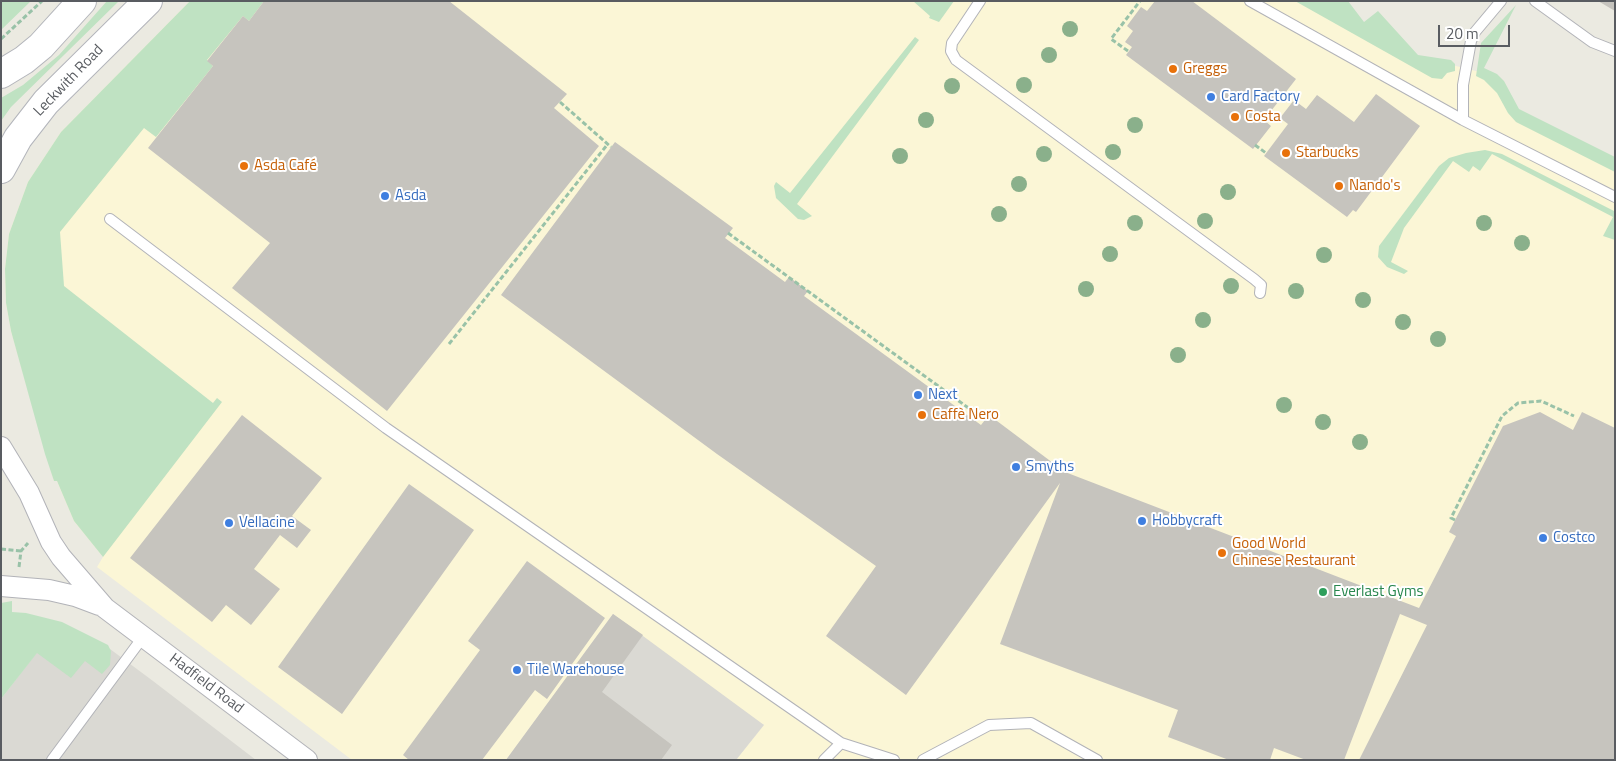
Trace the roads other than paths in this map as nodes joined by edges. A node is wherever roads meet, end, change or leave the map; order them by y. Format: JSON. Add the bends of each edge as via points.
{"nodes":[{"id":1,"x":82,"y":1,"type":"edge"},
{"id":2,"x":148,"y":1,"type":"edge"},
{"id":3,"x":980,"y":1,"type":"edge"},
{"id":4,"x":1250,"y":1,"type":"edge"},
{"id":5,"x":1501,"y":1,"type":"edge"},
{"id":6,"x":1535,"y":1,"type":"edge"},
{"id":7,"x":1615,"y":51,"type":"edge"},
{"id":8,"x":1,"y":74,"type":"edge"},
{"id":9,"x":1463,"y":120,"type":"junction"},
{"id":10,"x":1,"y":169,"type":"edge"},
{"id":11,"x":1615,"y":197,"type":"edge"},
{"id":12,"x":110,"y":219,"type":"dead end"},
{"id":13,"x":1260,"y":293,"type":"dead end"},
{"id":14,"x":1,"y":447,"type":"edge"},
{"id":15,"x":1,"y":586,"type":"edge"},
{"id":16,"x":105,"y":608,"type":"junction"},
{"id":17,"x":143,"y":637,"type":"junction"},
{"id":18,"x":841,"y":743,"type":"junction"},
{"id":19,"x":52,"y":760,"type":"edge"},
{"id":20,"x":307,"y":760,"type":"edge"},
{"id":21,"x":824,"y":760,"type":"edge"},
{"id":22,"x":894,"y":760,"type":"edge"},
{"id":23,"x":923,"y":760,"type":"edge"},
{"id":24,"x":1097,"y":760,"type":"edge"}],
"edges":[{"from":1,"to":8,"type":"main road","via":[[41,46]]},
{"from":2,"to":10,"type":"main road","name":"Leckwith Road","via":[[46,102],[18,138]]},
{"from":3,"to":13,"type":"lane","via":[[952,43],[950,51],[956,60],[1254,279],[1260,285]]},
{"from":4,"to":9,"type":"lane"},
{"from":5,"to":9,"type":"lane","via":[[1470,41]]},
{"from":6,"to":7,"type":"lane","via":[[1592,42]]},
{"from":9,"to":11,"type":"lane"},
{"from":12,"to":18,"type":"lane","via":[[386,428]]},
{"from":14,"to":16,"type":"street","via":[[29,493],[56,550]]},
{"from":15,"to":16,"type":"street","via":[[54,591]]},
{"from":16,"to":17,"type":"street","name":"Hadfield Road"},
{"from":17,"to":19,"type":"lane"},
{"from":17,"to":20,"type":"street","name":"Hadfield Road"},
{"from":18,"to":21,"type":"lane"},
{"from":18,"to":22,"type":"lane"},
{"from":23,"to":24,"type":"lane","via":[[989,725],[1031,723]]}]}
